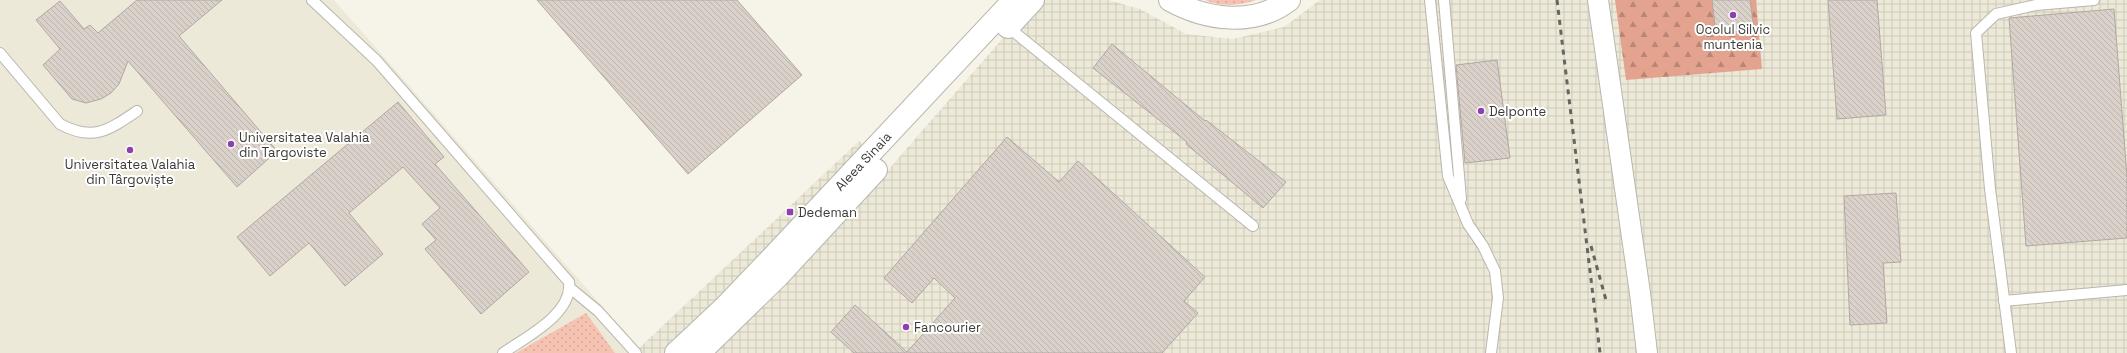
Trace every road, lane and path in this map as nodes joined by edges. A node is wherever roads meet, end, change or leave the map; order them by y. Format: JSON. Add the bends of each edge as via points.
{"nodes":[{"id":1,"x":312,"y":0,"type":"edge"},
{"id":2,"x":1014,"y":0,"type":"edge"},
{"id":3,"x":1033,"y":0,"type":"edge"},
{"id":4,"x":1170,"y":0,"type":"edge"},
{"id":5,"x":1289,"y":0,"type":"edge"},
{"id":6,"x":1430,"y":0,"type":"edge"},
{"id":7,"x":1444,"y":0,"type":"edge"},
{"id":8,"x":1598,"y":0,"type":"edge"},
{"id":9,"x":2094,"y":0,"type":"edge"},
{"id":10,"x":1008,"y":27,"type":"junction"},
{"id":11,"x":0,"y":53,"type":"edge"},
{"id":12,"x":137,"y":110,"type":"dead end"},
{"id":13,"x":1462,"y":209,"type":"junction"},
{"id":14,"x":1253,"y":226,"type":"dead end"},
{"id":15,"x":570,"y":288,"type":"junction"},
{"id":16,"x":2127,"y":290,"type":"edge"},
{"id":17,"x":2004,"y":301,"type":"junction"},
{"id":18,"x":503,"y":353,"type":"edge"},
{"id":19,"x":636,"y":353,"type":"edge"},
{"id":20,"x":676,"y":353,"type":"edge"},
{"id":21,"x":699,"y":353,"type":"edge"},
{"id":22,"x":1490,"y":353,"type":"edge"},
{"id":23,"x":1647,"y":353,"type":"edge"},
{"id":24,"x":2011,"y":353,"type":"edge"}],
"edges":[{"from":1,"to":15,"type":"lane","via":[[376,61],[569,282]]},
{"from":2,"to":20,"type":"main road","name":"Aleea Sinaia","via":[[770,260]]},
{"from":3,"to":10,"type":"main road","name":"Aleea Sinaia"},
{"from":4,"to":5,"type":"main road","via":[[1201,14],[1236,18],[1256,16],[1280,7]]},
{"from":6,"to":13,"type":"lane","via":[[1448,176]]},
{"from":7,"to":13,"type":"lane"},
{"from":8,"to":23,"type":"street"},
{"from":9,"to":17,"type":"lane","via":[[2036,5],[1996,14],[1976,33],[1990,189]]},
{"from":10,"to":14,"type":"lane"},
{"from":10,"to":21,"type":"main road","name":"Aleea Sinaia","via":[[778,276]]},
{"from":11,"to":12,"type":"lane","via":[[60,124],[73,131],[105,131]]},
{"from":13,"to":22,"type":"lane","via":[[1494,271],[1498,298]]},
{"from":15,"to":18,"type":"lane","via":[[555,317]]},
{"from":15,"to":19,"type":"lane","via":[[598,311]]},
{"from":16,"to":17,"type":"lane"},
{"from":17,"to":24,"type":"lane"}]}
